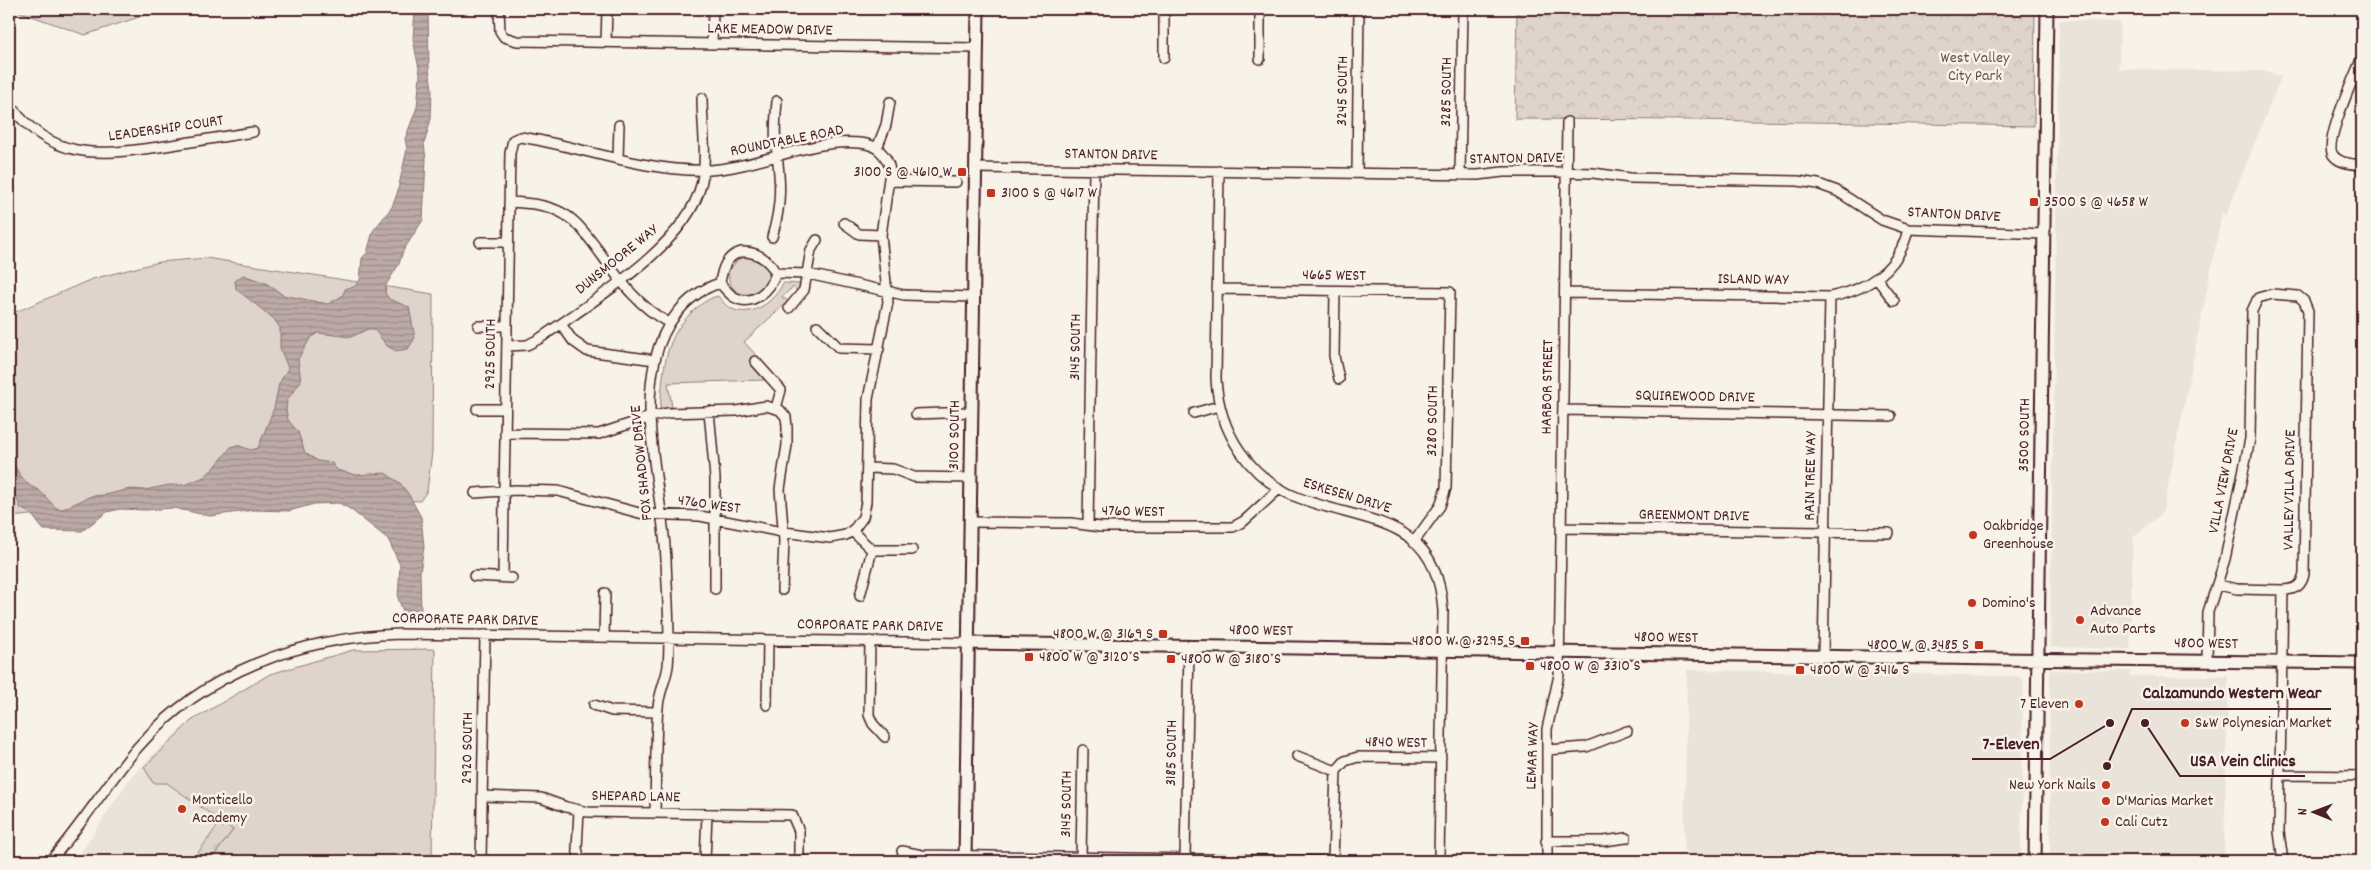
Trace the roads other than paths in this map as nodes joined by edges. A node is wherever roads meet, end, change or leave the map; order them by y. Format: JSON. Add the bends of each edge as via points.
{"nodes":[{"id":1,"x":499,"y":9,"type":"edge"},
{"id":2,"x":606,"y":9,"type":"edge"},
{"id":3,"x":713,"y":9,"type":"edge"},
{"id":4,"x":978,"y":9,"type":"edge"},
{"id":5,"x":1164,"y":9,"type":"edge"},
{"id":6,"x":1260,"y":9,"type":"edge"},
{"id":7,"x":1359,"y":9,"type":"edge"},
{"id":8,"x":1463,"y":9,"type":"edge"},
{"id":9,"x":2048,"y":9,"type":"edge"},
{"id":10,"x":606,"y":42,"type":"junction"},
{"id":11,"x":712,"y":44,"type":"junction"},
{"id":12,"x":977,"y":48,"type":"junction"},
{"id":13,"x":1164,"y":58,"type":"dead end"},
{"id":14,"x":2362,"y":58,"type":"edge"},
{"id":15,"x":1260,"y":59,"type":"dead end"},
{"id":16,"x":702,"y":98,"type":"dead end"},
{"id":17,"x":777,"y":100,"type":"dead end"},
{"id":18,"x":890,"y":102,"type":"dead end"},
{"id":19,"x":9,"y":104,"type":"edge"},
{"id":20,"x":1567,"y":122,"type":"dead end"},
{"id":21,"x":619,"y":125,"type":"dead end"},
{"id":22,"x":253,"y":132,"type":"dead end"},
{"id":23,"x":520,"y":137,"type":"joint"},
{"id":24,"x":877,"y":148,"type":"junction"},
{"id":25,"x":778,"y":157,"type":"junction"},
{"id":26,"x":618,"y":158,"type":"junction"},
{"id":27,"x":2362,"y":165,"type":"edge"},
{"id":28,"x":975,"y":168,"type":"junction"},
{"id":29,"x":703,"y":170,"type":"junction"},
{"id":30,"x":1094,"y":170,"type":"junction"},
{"id":31,"x":1219,"y":172,"type":"junction"},
{"id":32,"x":1566,"y":172,"type":"junction"},
{"id":33,"x":1357,"y":174,"type":"junction"},
{"id":34,"x":1460,"y":175,"type":"junction"},
{"id":35,"x":890,"y":181,"type":"junction"},
{"id":36,"x":956,"y":182,"type":"dead end"},
{"id":37,"x":509,"y":202,"type":"junction"},
{"id":38,"x":844,"y":223,"type":"dead end"},
{"id":39,"x":1908,"y":229,"type":"junction"},
{"id":40,"x":2044,"y":234,"type":"junction"},
{"id":41,"x":880,"y":235,"type":"junction"},
{"id":42,"x":772,"y":237,"type":"dead end"},
{"id":43,"x":818,"y":240,"type":"dead end"},
{"id":44,"x":480,"y":242,"type":"dead end"},
{"id":45,"x":508,"y":242,"type":"junction"},
{"id":46,"x":776,"y":272,"type":"junction"},
{"id":47,"x":808,"y":274,"type":"junction"},
{"id":48,"x":1877,"y":279,"type":"junction"},
{"id":49,"x":620,"y":280,"type":"junction"},
{"id":50,"x":720,"y":283,"type":"junction"},
{"id":51,"x":1217,"y":288,"type":"junction"},
{"id":52,"x":1335,"y":291,"type":"junction"},
{"id":53,"x":887,"y":292,"type":"junction"},
{"id":54,"x":1450,"y":292,"type":"joint"},
{"id":55,"x":1565,"y":293,"type":"junction"},
{"id":56,"x":973,"y":297,"type":"junction"},
{"id":57,"x":1830,"y":297,"type":"junction"},
{"id":58,"x":1894,"y":301,"type":"dead end"},
{"id":59,"x":2306,"y":304,"type":"joint"},
{"id":60,"x":789,"y":308,"type":"dead end"},
{"id":61,"x":669,"y":323,"type":"junction"},
{"id":62,"x":560,"y":324,"type":"junction"},
{"id":63,"x":478,"y":326,"type":"dead end"},
{"id":64,"x":507,"y":326,"type":"junction"},
{"id":65,"x":817,"y":326,"type":"dead end"},
{"id":66,"x":507,"y":346,"type":"junction"},
{"id":67,"x":878,"y":349,"type":"junction"},
{"id":68,"x":655,"y":360,"type":"junction"},
{"id":69,"x":755,"y":362,"type":"dead end"},
{"id":70,"x":1339,"y":379,"type":"dead end"},
{"id":71,"x":1219,"y":406,"type":"junction"},
{"id":72,"x":776,"y":408,"type":"junction"},
{"id":73,"x":477,"y":409,"type":"dead end"},
{"id":74,"x":506,"y":409,"type":"junction"},
{"id":75,"x":1563,"y":410,"type":"junction"},
{"id":76,"x":709,"y":411,"type":"junction"},
{"id":77,"x":972,"y":412,"type":"junction"},
{"id":78,"x":1194,"y":413,"type":"dead end"},
{"id":79,"x":916,"y":414,"type":"dead end"},
{"id":80,"x":1827,"y":414,"type":"junction"},
{"id":81,"x":1891,"y":416,"type":"dead end"},
{"id":82,"x":650,"y":417,"type":"junction"},
{"id":83,"x":505,"y":433,"type":"junction"},
{"id":84,"x":868,"y":468,"type":"junction"},
{"id":85,"x":971,"y":478,"type":"junction"},
{"id":86,"x":1280,"y":488,"type":"junction"},
{"id":87,"x":504,"y":492,"type":"junction"},
{"id":88,"x":475,"y":493,"type":"dead end"},
{"id":89,"x":663,"y":515,"type":"junction"},
{"id":90,"x":715,"y":518,"type":"junction"},
{"id":91,"x":970,"y":522,"type":"junction"},
{"id":92,"x":1088,"y":525,"type":"junction"},
{"id":93,"x":1561,"y":528,"type":"junction"},
{"id":94,"x":852,"y":531,"type":"junction"},
{"id":95,"x":784,"y":532,"type":"junction"},
{"id":96,"x":1826,"y":533,"type":"junction"},
{"id":97,"x":1889,"y":533,"type":"dead end"},
{"id":98,"x":1414,"y":542,"type":"junction"},
{"id":99,"x":872,"y":550,"type":"junction"},
{"id":100,"x":912,"y":550,"type":"dead end"},
{"id":101,"x":474,"y":576,"type":"dead end"},
{"id":102,"x":2218,"y":585,"type":"junction"},
{"id":103,"x":715,"y":589,"type":"dead end"},
{"id":104,"x":782,"y":590,"type":"dead end"},
{"id":105,"x":2283,"y":590,"type":"junction"},
{"id":106,"x":605,"y":593,"type":"dead end"},
{"id":107,"x":860,"y":596,"type":"dead end"},
{"id":108,"x":485,"y":635,"type":"junction"},
{"id":109,"x":604,"y":637,"type":"junction"},
{"id":110,"x":667,"y":638,"type":"junction"},
{"id":111,"x":768,"y":640,"type":"junction"},
{"id":112,"x":870,"y":642,"type":"junction"},
{"id":113,"x":969,"y":643,"type":"junction"},
{"id":114,"x":1189,"y":646,"type":"junction"},
{"id":115,"x":1443,"y":650,"type":"junction"},
{"id":116,"x":1559,"y":652,"type":"junction"},
{"id":117,"x":1823,"y":656,"type":"junction"},
{"id":118,"x":2038,"y":660,"type":"junction"},
{"id":119,"x":2207,"y":660,"type":"junction"},
{"id":120,"x":2282,"y":662,"type":"junction"},
{"id":121,"x":2362,"y":663,"type":"edge"},
{"id":122,"x":594,"y":705,"type":"dead end"},
{"id":123,"x":767,"y":705,"type":"dead end"},
{"id":124,"x":657,"y":712,"type":"junction"},
{"id":125,"x":1627,"y":731,"type":"dead end"},
{"id":126,"x":885,"y":737,"type":"dead end"},
{"id":127,"x":1083,"y":750,"type":"dead end"},
{"id":128,"x":1547,"y":750,"type":"junction"},
{"id":129,"x":1297,"y":756,"type":"dead end"},
{"id":130,"x":1441,"y":758,"type":"junction"},
{"id":131,"x":1336,"y":771,"type":"junction"},
{"id":132,"x":2280,"y":775,"type":"junction"},
{"id":133,"x":2362,"y":776,"type":"edge"},
{"id":134,"x":482,"y":796,"type":"junction"},
{"id":135,"x":579,"y":811,"type":"junction"},
{"id":136,"x":655,"y":813,"type":"junction"},
{"id":137,"x":708,"y":814,"type":"junction"},
{"id":138,"x":1626,"y":838,"type":"dead end"},
{"id":139,"x":1546,"y":841,"type":"junction"},
{"id":140,"x":902,"y":852,"type":"dead end"},
{"id":141,"x":1081,"y":858,"type":"junction"},
{"id":142,"x":965,"y":859,"type":"edge"},
{"id":143,"x":1185,"y":859,"type":"junction"},
{"id":144,"x":50,"y":861,"type":"edge"},
{"id":145,"x":481,"y":861,"type":"edge"},
{"id":146,"x":580,"y":861,"type":"edge"},
{"id":147,"x":705,"y":861,"type":"edge"},
{"id":148,"x":799,"y":861,"type":"edge"},
{"id":149,"x":1320,"y":861,"type":"edge"},
{"id":150,"x":1333,"y":861,"type":"edge"},
{"id":151,"x":1439,"y":861,"type":"edge"},
{"id":152,"x":1547,"y":861,"type":"edge"},
{"id":153,"x":2035,"y":861,"type":"edge"},
{"id":154,"x":2283,"y":861,"type":"edge"}],
"edges":[{"from":1,"to":10,"type":"street","name":"LAKE MEADOW DRIVE","via":[[500,31],[504,37],[517,41]]},
{"from":2,"to":10,"type":"street"},
{"from":3,"to":11,"type":"street"},
{"from":4,"to":12,"type":"main road","name":"3100 SOUTH"},
{"from":5,"to":13,"type":"street"},
{"from":6,"to":15,"type":"street"},
{"from":7,"to":33,"type":"street","name":"3245 SOUTH"},
{"from":8,"to":34,"type":"street","name":"3285 SOUTH"},
{"from":9,"to":40,"type":"main road","name":"3500 SOUTH"},
{"from":10,"to":11,"type":"street","name":"LAKE MEADOW DRIVE"},
{"from":11,"to":12,"type":"street","name":"LAKE MEADOW DRIVE"},
{"from":12,"to":28,"type":"main road","name":"3100 SOUTH"},
{"from":14,"to":27,"type":"street","via":[[2333,134],[2332,154],[2343,162]]},
{"from":16,"to":29,"type":"street","name":"DUNSMOORE WAY"},
{"from":17,"to":25,"type":"street","via":[[775,133]]},
{"from":18,"to":24,"type":"street"},
{"from":19,"to":22,"type":"street","name":"LEADERSHIP COURT","via":[[44,138],[90,153],[118,153]]},
{"from":20,"to":32,"type":"street","name":"HARBOR STREET"},
{"from":21,"to":26,"type":"street"},
{"from":23,"to":26,"type":"street","name":"ROUNDTABLE ROAD"},
{"from":23,"to":37,"type":"street","name":"2925 SOUTH","via":[[513,140],[510,148]]},
{"from":24,"to":25,"type":"street","name":"ROUNDTABLE ROAD","via":[[851,142]]},
{"from":24,"to":35,"type":"street","via":[[888,162]]},
{"from":25,"to":29,"type":"street","name":"ROUNDTABLE ROAD","via":[[741,166]]},
{"from":25,"to":42,"type":"street","via":[[781,198]]},
{"from":26,"to":29,"type":"street","name":"ROUNDTABLE ROAD","via":[[668,168]]},
{"from":28,"to":30,"type":"street","name":"STANTON DRIVE"},
{"from":28,"to":56,"type":"main road","name":"3100 SOUTH"},
{"from":29,"to":49,"type":"street","name":"DUNSMOORE WAY","via":[[698,195],[682,224],[662,247]]},
{"from":30,"to":31,"type":"street","name":"STANTON DRIVE"},
{"from":30,"to":92,"type":"street","name":"3145 SOUTH"},
{"from":31,"to":33,"type":"street","name":"STANTON DRIVE"},
{"from":31,"to":51,"type":"street","name":"ESKESEN DRIVE"},
{"from":32,"to":34,"type":"street","name":"STANTON DRIVE"},
{"from":32,"to":39,"type":"street","name":"STANTON DRIVE","via":[[1630,178],[1808,182],[1837,191],[1882,220]]},
{"from":32,"to":55,"type":"street","name":"HARBOR STREET"},
{"from":33,"to":34,"type":"street","name":"STANTON DRIVE"},
{"from":35,"to":36,"type":"street"},
{"from":35,"to":41,"type":"street"},
{"from":37,"to":45,"type":"street","name":"2925 SOUTH"},
{"from":37,"to":49,"type":"street","via":[[538,204],[570,218]]},
{"from":38,"to":41,"type":"street","via":[[859,234]]},
{"from":39,"to":40,"type":"street","name":"STANTON DRIVE"},
{"from":39,"to":48,"type":"street","name":"ISLAND WAY","via":[[1904,245]]},
{"from":40,"to":118,"type":"main road","name":"3500 SOUTH"},
{"from":41,"to":53,"type":"street"},
{"from":43,"to":47,"type":"street","via":[[811,250]]},
{"from":44,"to":45,"type":"street"},
{"from":45,"to":64,"type":"street","name":"2925 SOUTH"},
{"from":46,"to":47,"type":"street"},
{"from":46,"to":50,"type":"street","via":[[766,291],[748,300],[734,297]]},
{"from":46,"to":50,"type":"street","via":[[763,257],[741,252],[725,264]]},
{"from":47,"to":53,"type":"street"},
{"from":47,"to":60,"type":"street","via":[[804,290]]},
{"from":48,"to":57,"type":"street","name":"ISLAND WAY","via":[[1860,289]]},
{"from":48,"to":58,"type":"street"},
{"from":49,"to":61,"type":"street","via":[[640,304]]},
{"from":49,"to":62,"type":"street","name":"DUNSMOORE WAY"},
{"from":50,"to":61,"type":"street","name":"FOX SHADOW DRIVE","via":[[690,299]]},
{"from":51,"to":52,"type":"street","name":"4665 WEST"},
{"from":51,"to":71,"type":"street","name":"ESKESEN DRIVE"},
{"from":52,"to":54,"type":"street","name":"4665 WEST"},
{"from":52,"to":70,"type":"street","via":[[1334,356]]},
{"from":53,"to":56,"type":"street"},
{"from":53,"to":67,"type":"street","via":[[888,302]]},
{"from":54,"to":98,"type":"street","name":"3280 SOUTH","via":[[1446,488],[1440,506]]},
{"from":55,"to":57,"type":"street","name":"ISLAND WAY"},
{"from":55,"to":75,"type":"street","name":"HARBOR STREET"},
{"from":56,"to":77,"type":"main road","name":"3100 SOUTH"},
{"from":57,"to":80,"type":"street","name":"RAIN TREE WAY"},
{"from":59,"to":102,"type":"street","name":"VILLA VIEW DRIVE","via":[[2295,295],[2267,294],[2258,298],[2253,306],[2250,439]]},
{"from":59,"to":105,"type":"street","name":"VALLEY VILLA DRIVE","via":[[2304,574],[2297,588]]},
{"from":61,"to":68,"type":"street","name":"FOX SHADOW DRIVE"},
{"from":62,"to":66,"type":"street","name":"DUNSMOORE WAY","via":[[531,344]]},
{"from":62,"to":68,"type":"street","via":[[573,341],[587,351]]},
{"from":63,"to":64,"type":"street"},
{"from":64,"to":66,"type":"street","name":"2925 SOUTH"},
{"from":65,"to":67,"type":"street","via":[[840,348]]},
{"from":66,"to":74,"type":"street","name":"2925 SOUTH"},
{"from":67,"to":84,"type":"street","via":[[868,399]]},
{"from":68,"to":82,"type":"street","name":"FOX SHADOW DRIVE"},
{"from":69,"to":72,"type":"street","via":[[779,387],[781,396]]},
{"from":71,"to":78,"type":"street"},
{"from":71,"to":86,"type":"street","name":"ESKESEN DRIVE","via":[[1226,429],[1238,450]]},
{"from":72,"to":76,"type":"street"},
{"from":72,"to":95,"type":"street","via":[[783,413],[787,428],[780,489]]},
{"from":73,"to":74,"type":"street"},
{"from":74,"to":83,"type":"street","name":"2925 SOUTH"},
{"from":75,"to":80,"type":"street","name":"SQUIREWOOD DRIVE"},
{"from":75,"to":93,"type":"street","name":"HARBOR STREET"},
{"from":76,"to":82,"type":"street"},
{"from":76,"to":90,"type":"street"},
{"from":77,"to":79,"type":"street"},
{"from":77,"to":85,"type":"main road","name":"3100 SOUTH"},
{"from":80,"to":81,"type":"street","name":"SQUIREWOOD DRIVE"},
{"from":80,"to":96,"type":"street","name":"RAIN TREE WAY"},
{"from":82,"to":83,"type":"street","via":[[599,434]]},
{"from":82,"to":89,"type":"street","name":"FOX SHADOW DRIVE"},
{"from":83,"to":87,"type":"street","name":"2925 SOUTH"},
{"from":84,"to":85,"type":"street","via":[[893,469],[914,477]]},
{"from":84,"to":94,"type":"street","via":[[864,512]]},
{"from":85,"to":91,"type":"main road","name":"3100 SOUTH"},
{"from":86,"to":92,"type":"street","name":"4760 WEST","via":[[1233,527]]},
{"from":86,"to":98,"type":"street","name":"ESKESEN DRIVE","via":[[1305,500],[1382,521]]},
{"from":87,"to":88,"type":"street","name":"4760 WEST"},
{"from":87,"to":89,"type":"street","name":"4760 WEST","via":[[558,491],[634,512]]},
{"from":87,"to":101,"type":"street","name":"2925 SOUTH","via":[[508,577]]},
{"from":89,"to":90,"type":"street","name":"4760 WEST"},
{"from":89,"to":110,"type":"street","name":"FOX SHADOW DRIVE"},
{"from":90,"to":95,"type":"street","name":"4760 WEST"},
{"from":90,"to":103,"type":"street"},
{"from":91,"to":92,"type":"street","name":"4760 WEST"},
{"from":91,"to":113,"type":"main road","name":"3100 SOUTH"},
{"from":93,"to":96,"type":"street","name":"GREENMONT DRIVE"},
{"from":93,"to":116,"type":"street","name":"HARBOR STREET"},
{"from":94,"to":95,"type":"street","name":"4760 WEST","via":[[830,538]]},
{"from":94,"to":99,"type":"street"},
{"from":95,"to":104,"type":"street"},
{"from":96,"to":97,"type":"street","name":"GREENMONT DRIVE"},
{"from":96,"to":117,"type":"street","name":"RAIN TREE WAY"},
{"from":98,"to":115,"type":"street","name":"ESKESEN DRIVE","via":[[1428,558],[1438,579],[1443,601]]},
{"from":99,"to":100,"type":"street"},
{"from":99,"to":107,"type":"street"},
{"from":102,"to":105,"type":"street","via":[[2237,589]]},
{"from":102,"to":119,"type":"street","name":"VILLA VIEW DRIVE","via":[[2208,612]]},
{"from":105,"to":120,"type":"street"},
{"from":106,"to":109,"type":"street"},
{"from":108,"to":109,"type":"street","name":"CORPORATE PARK DRIVE"},
{"from":108,"to":134,"type":"street","name":"2920 SOUTH"},
{"from":108,"to":144,"type":"street","name":"CORPORATE PARK DRIVE","via":[[400,634],[334,639],[281,653],[235,672],[179,709],[140,745]]},
{"from":109,"to":110,"type":"street","name":"CORPORATE PARK DRIVE"},
{"from":110,"to":111,"type":"street","name":"CORPORATE PARK DRIVE"},
{"from":110,"to":124,"type":"street","name":"FOX SHADOW DRIVE","via":[[668,667]]},
{"from":111,"to":112,"type":"street","name":"CORPORATE PARK DRIVE"},
{"from":111,"to":123,"type":"street"},
{"from":112,"to":113,"type":"street","name":"CORPORATE PARK DRIVE"},
{"from":112,"to":126,"type":"street","via":[[869,715],[872,724]]},
{"from":113,"to":114,"type":"main road","name":"4800 WEST"},
{"from":113,"to":142,"type":"main road","name":"3100 SOUTH"},
{"from":114,"to":115,"type":"main road","name":"4800 WEST"},
{"from":114,"to":143,"type":"street","name":"3185 SOUTH"},
{"from":115,"to":116,"type":"main road","name":"4800 WEST"},
{"from":115,"to":130,"type":"street"},
{"from":116,"to":117,"type":"main road","name":"4800 WEST"},
{"from":116,"to":128,"type":"street","name":"LEMAR WAY","via":[[1559,675],[1549,718]]},
{"from":117,"to":118,"type":"main road","name":"4800 WEST"},
{"from":118,"to":119,"type":"main road","name":"4800 WEST"},
{"from":118,"to":153,"type":"main road","name":"3500 SOUTH"},
{"from":119,"to":120,"type":"main road","name":"4800 WEST"},
{"from":120,"to":121,"type":"main road","name":"4800 WEST"},
{"from":120,"to":132,"type":"street"},
{"from":122,"to":124,"type":"street","via":[[612,711]]},
{"from":124,"to":136,"type":"street","name":"FOX SHADOW DRIVE"},
{"from":125,"to":128,"type":"street","via":[[1586,747]]},
{"from":127,"to":141,"type":"street","name":"3145 SOUTH"},
{"from":128,"to":139,"type":"street","name":"LEMAR WAY"},
{"from":129,"to":131,"type":"street"},
{"from":130,"to":131,"type":"street","name":"4840 WEST","via":[[1358,757],[1345,761]]},
{"from":130,"to":151,"type":"street"},
{"from":131,"to":150,"type":"street"},
{"from":132,"to":133,"type":"street"},
{"from":132,"to":154,"type":"street","via":[[2279,841]]},
{"from":134,"to":135,"type":"street","name":"SHEPARD LANE","via":[[541,798]]},
{"from":134,"to":145,"type":"street","name":"2920 SOUTH"},
{"from":135,"to":136,"type":"street","name":"SHEPARD LANE"},
{"from":135,"to":146,"type":"street","via":[[577,848]]},
{"from":136,"to":137,"type":"street","name":"SHEPARD LANE"},
{"from":137,"to":147,"type":"street"},
{"from":137,"to":148,"type":"street","name":"SHEPARD LANE","via":[[792,815],[799,831]]},
{"from":138,"to":139,"type":"street"},
{"from":139,"to":152,"type":"street","name":"LEMAR WAY"},
{"from":140,"to":142,"type":"street"},
{"from":141,"to":142,"type":"street"},
{"from":141,"to":143,"type":"street"},
{"from":143,"to":149,"type":"street"}]}
